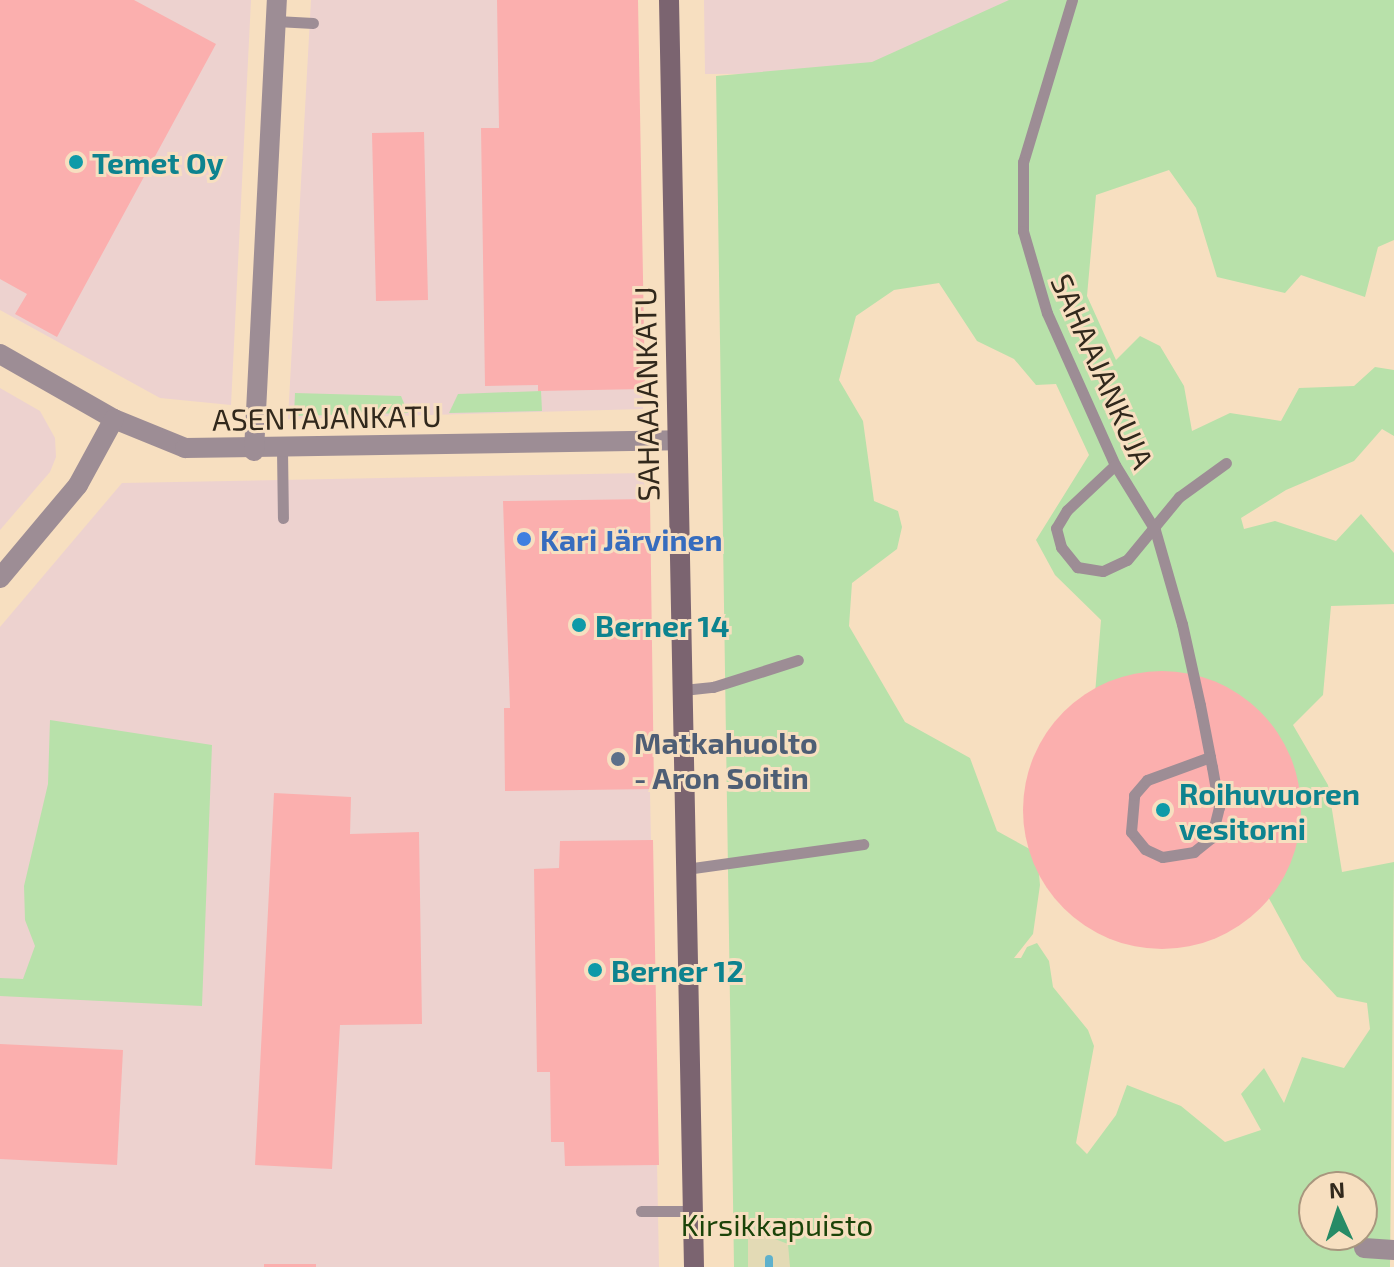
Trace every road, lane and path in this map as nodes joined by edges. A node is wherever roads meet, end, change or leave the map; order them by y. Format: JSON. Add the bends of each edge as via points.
{"nodes":[{"id":1,"x":277,"y":0,"type":"edge"},
{"id":2,"x":669,"y":0,"type":"edge"},
{"id":3,"x":1072,"y":0,"type":"edge"},
{"id":4,"x":276,"y":21,"type":"junction"},
{"id":5,"x":313,"y":23,"type":"dead end"},
{"id":6,"x":0,"y":354,"type":"edge"},
{"id":7,"x":114,"y":419,"type":"junction"},
{"id":8,"x":677,"y":440,"type":"junction"},
{"id":9,"x":282,"y":450,"type":"junction"},
{"id":10,"x":254,"y":451,"type":"junction"},
{"id":11,"x":1226,"y":463,"type":"dead end"},
{"id":12,"x":1115,"y":465,"type":"junction"},
{"id":13,"x":283,"y":518,"type":"dead end"},
{"id":14,"x":1155,"y":530,"type":"junction"},
{"id":15,"x":0,"y":578,"type":"edge"},
{"id":16,"x":798,"y":660,"type":"dead end"},
{"id":17,"x":683,"y":690,"type":"junction"},
{"id":18,"x":1210,"y":757,"type":"junction"},
{"id":19,"x":863,"y":844,"type":"dead end"},
{"id":20,"x":686,"y":869,"type":"junction"},
{"id":21,"x":641,"y":1211,"type":"dead end"},
{"id":22,"x":693,"y":1211,"type":"junction"},
{"id":23,"x":694,"y":1267,"type":"edge"}],
"edges":[{"from":1,"to":4,"type":"street"},
{"from":2,"to":8,"type":"main road","name":"SAHAAJANKATU"},
{"from":3,"to":12,"type":"lane","name":"SAHAAJANKUJA","via":[[1023,162],[1020,195],[1036,286]]},
{"from":4,"to":5,"type":"lane"},
{"from":4,"to":10,"type":"street"},
{"from":6,"to":7,"type":"street","name":"ASENTAJANKATU"},
{"from":7,"to":10,"type":"street","name":"ASENTAJANKATU","via":[[185,448]]},
{"from":7,"to":15,"type":"street","via":[[78,485]]},
{"from":8,"to":9,"type":"street","name":"ASENTAJANKATU"},
{"from":8,"to":17,"type":"main road","name":"SAHAAJANKATU"},
{"from":9,"to":10,"type":"street","name":"ASENTAJANKATU"},
{"from":9,"to":13,"type":"lane"},
{"from":11,"to":14,"type":"lane","via":[[1179,497]]},
{"from":12,"to":14,"type":"lane","name":"SAHAAJANKUJA"},
{"from":12,"to":14,"type":"lane","via":[[1067,510],[1056,528],[1061,547],[1077,567],[1103,571],[1127,560]]},
{"from":14,"to":18,"type":"lane","name":"SAHAAJANKUJA"},
{"from":16,"to":17,"type":"lane","via":[[713,687]]},
{"from":17,"to":20,"type":"main road","name":"SAHAAJANKATU"},
{"from":18,"to":18,"type":"lane","name":"SAHAAJANKUJA","via":[[1219,807],[1211,838],[1183,854],[1162,857],[1145,849],[1131,832],[1134,795],[1147,780]]},
{"from":19,"to":20,"type":"lane"},
{"from":20,"to":22,"type":"main road","name":"SAHAAJANKATU"},
{"from":21,"to":22,"type":"lane"},
{"from":22,"to":23,"type":"main road","name":"SAHAAJANKATU"}]}
